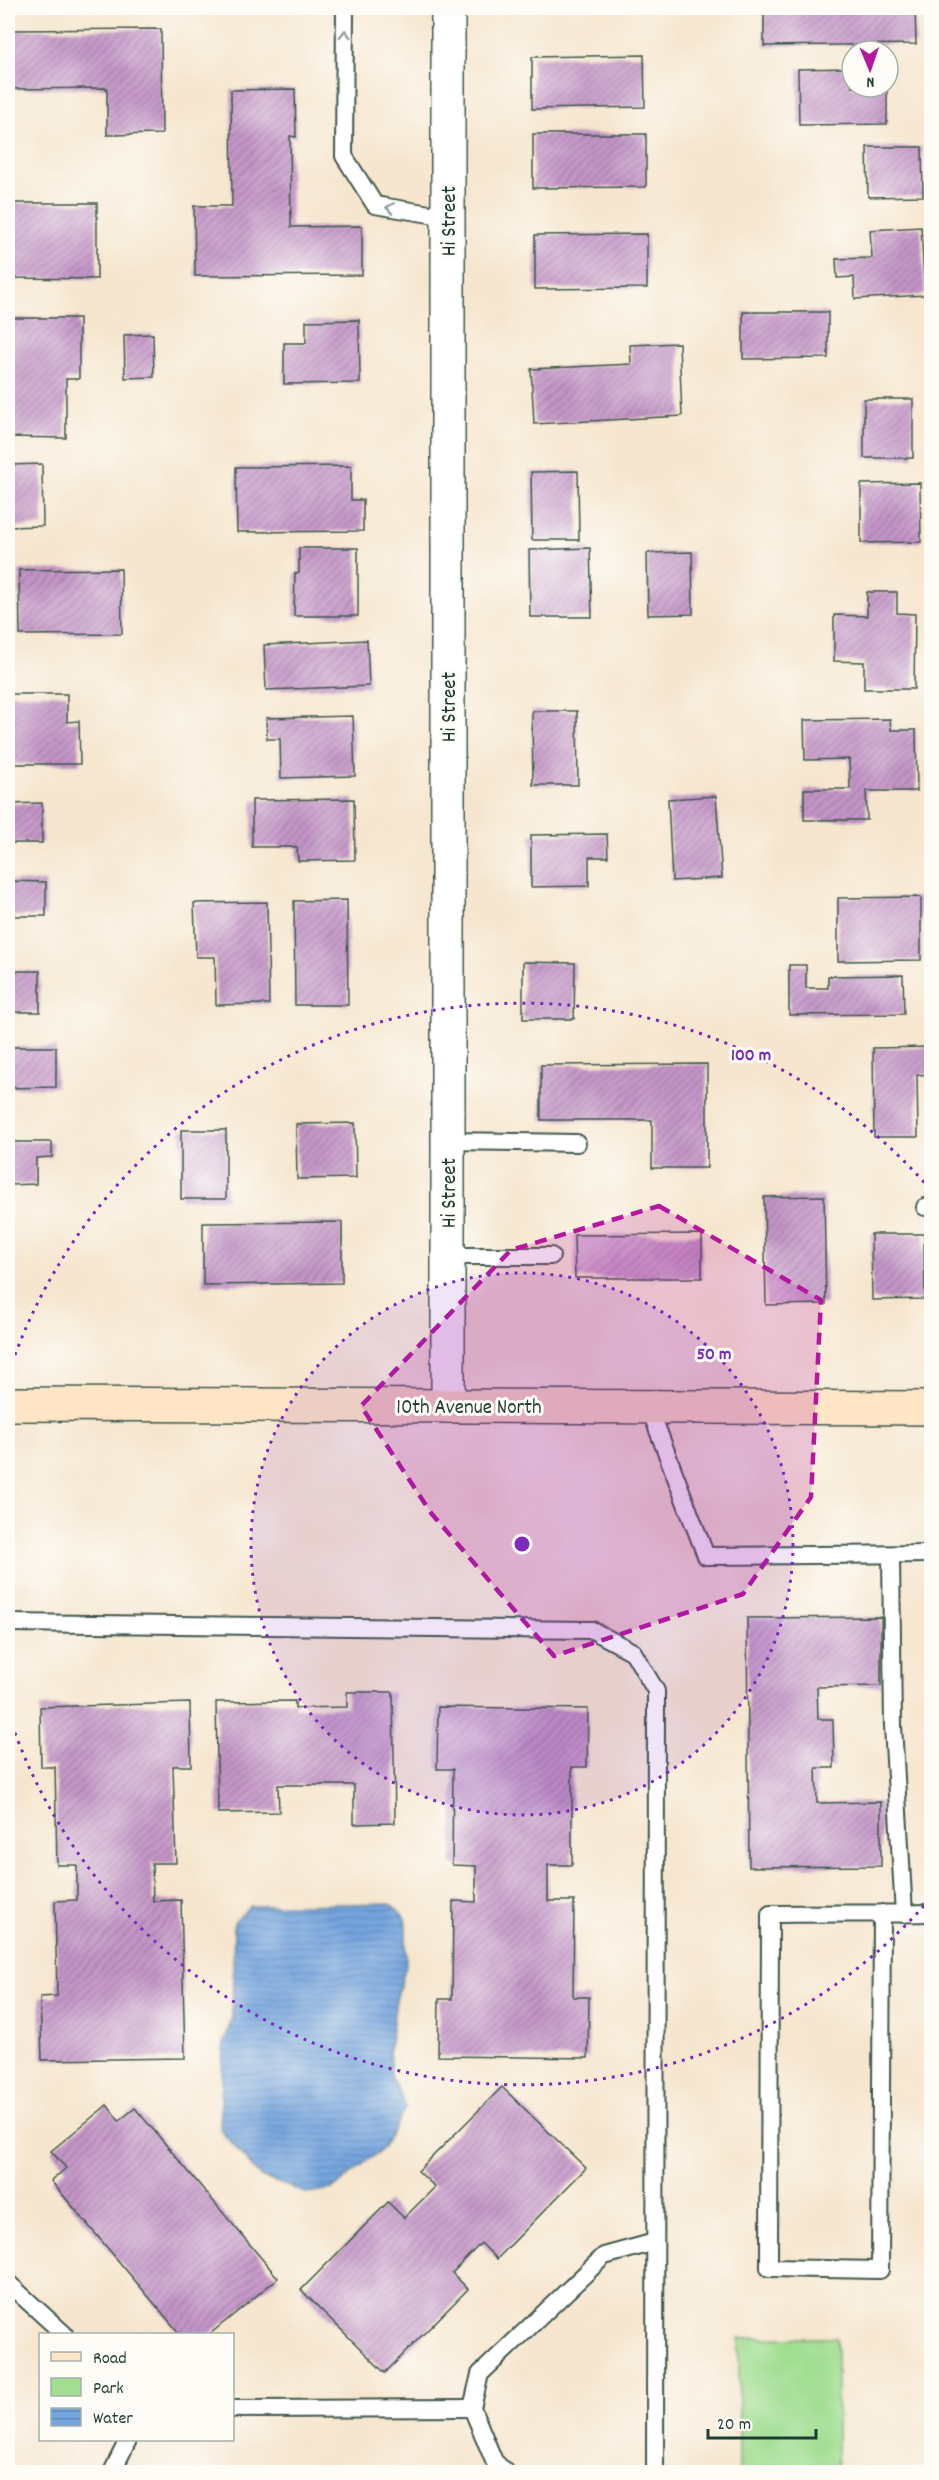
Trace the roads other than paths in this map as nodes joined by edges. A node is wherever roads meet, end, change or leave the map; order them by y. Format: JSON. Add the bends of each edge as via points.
{"nodes":[{"id":1,"x":345,"y":8,"type":"edge"},
{"id":2,"x":448,"y":8,"type":"edge"},
{"id":3,"x":448,"y":217,"type":"junction"},
{"id":4,"x":448,"y":1141,"type":"junction"},
{"id":5,"x":577,"y":1143,"type":"dead end"},
{"id":6,"x":448,"y":1256,"type":"junction"},
{"id":7,"x":551,"y":1256,"type":"dead end"},
{"id":8,"x":8,"y":1404,"type":"edge"},
{"id":9,"x":448,"y":1406,"type":"junction"},
{"id":10,"x":649,"y":1407,"type":"junction"},
{"id":11,"x":932,"y":1408,"type":"edge"},
{"id":12,"x":932,"y":1554,"type":"edge"},
{"id":13,"x":891,"y":1555,"type":"junction"},
{"id":14,"x":8,"y":1623,"type":"edge"},
{"id":15,"x":882,"y":1913,"type":"junction"},
{"id":16,"x":932,"y":1913,"type":"edge"},
{"id":17,"x":904,"y":1914,"type":"junction"},
{"id":18,"x":655,"y":2241,"type":"junction"},
{"id":19,"x":8,"y":2283,"type":"edge"},
{"id":20,"x":63,"y":2333,"type":"edge"},
{"id":21,"x":472,"y":2408,"type":"junction"},
{"id":22,"x":234,"y":2409,"type":"edge"},
{"id":23,"x":127,"y":2441,"type":"edge"},
{"id":24,"x":112,"y":2472,"type":"edge"},
{"id":25,"x":505,"y":2472,"type":"edge"},
{"id":26,"x":655,"y":2472,"type":"edge"}],
"edges":[{"from":3,"to":1,"type":"lane","one_way":true,"via":[[375,205],[344,156]]},
{"from":2,"to":3,"type":"street","name":"Hi Street"},
{"from":3,"to":4,"type":"street","name":"Hi Street"},
{"from":4,"to":5,"type":"lane"},
{"from":4,"to":6,"type":"street","name":"Hi Street"},
{"from":6,"to":7,"type":"lane"},
{"from":6,"to":9,"type":"street","name":"Hi Street"},
{"from":8,"to":9,"type":"street","name":"10th Avenue North"},
{"from":9,"to":10,"type":"street","name":"10th Avenue North"},
{"from":10,"to":11,"type":"street","name":"10th Avenue North"},
{"from":10,"to":13,"type":"lane","via":[[706,1556]]},
{"from":12,"to":13,"type":"lane"},
{"from":13,"to":17,"type":"lane","via":[[893,1726]]},
{"from":14,"to":18,"type":"lane","via":[[592,1630],[633,1652],[656,1691]]},
{"from":15,"to":15,"type":"lane","via":[[770,1914],[769,2268],[880,2270]]},
{"from":15,"to":17,"type":"lane"},
{"from":16,"to":17,"type":"lane"},
{"from":18,"to":21,"type":"lane","via":[[604,2256],[480,2374]]},
{"from":18,"to":26,"type":"lane"},
{"from":19,"to":20,"type":"lane"},
{"from":21,"to":22,"type":"lane"},
{"from":21,"to":25,"type":"lane","via":[[494,2461]]},
{"from":23,"to":24,"type":"lane"}]}
